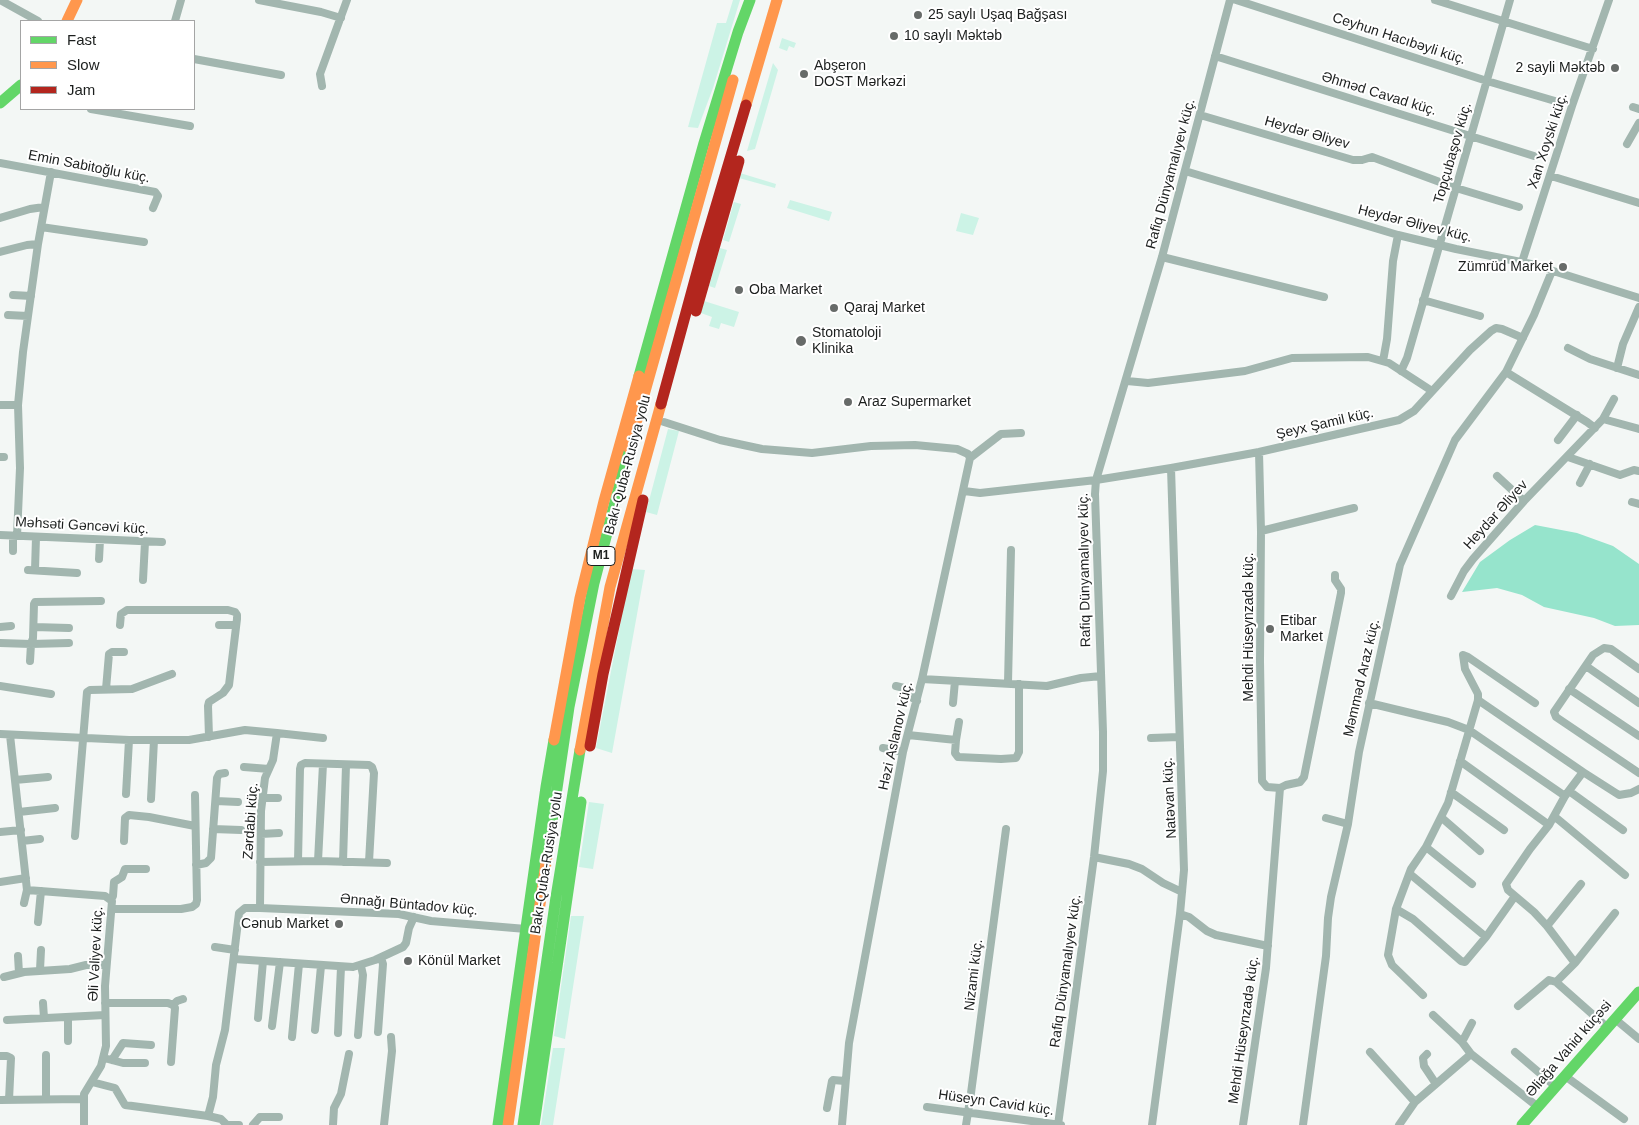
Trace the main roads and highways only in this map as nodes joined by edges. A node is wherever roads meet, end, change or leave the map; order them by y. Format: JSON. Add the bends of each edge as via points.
{"nodes":[{"id":1,"x":77,"y":0,"type":"edge"},
{"id":2,"x":750,"y":0,"type":"edge"},
{"id":3,"x":755,"y":0,"type":"edge"},
{"id":4,"x":776,"y":0,"type":"edge"},
{"id":5,"x":786,"y":0,"type":"edge"},
{"id":6,"x":67,"y":20,"type":"edge"},
{"id":7,"x":20,"y":89,"type":"edge"},
{"id":8,"x":0,"y":103,"type":"edge"},
{"id":9,"x":1639,"y":992,"type":"edge"},
{"id":10,"x":498,"y":1125,"type":"edge"},
{"id":11,"x":508,"y":1125,"type":"edge"},
{"id":12,"x":524,"y":1125,"type":"edge"},
{"id":13,"x":534,"y":1125,"type":"edge"},
{"id":14,"x":1522,"y":1125,"type":"edge"}],
"edges":[{"from":1,"to":6,"type":"main road"},
{"from":2,"to":10,"type":"main road","via":[[701,152],[604,502],[574,626]]},
{"from":3,"to":11,"type":"main road","name":"Bakı-Quba-Rusiya yolu","number":"M1","via":[[594,583],[569,707]]},
{"from":4,"to":12,"type":"main road","name":"Bakı-Quba-Rusiya yolu","number":"M1","via":[[610,587],[556,897]]},
{"from":5,"to":13,"type":"main road","via":[[639,516],[602,682],[582,795]]},
{"from":7,"to":8,"type":"main road"},
{"from":9,"to":14,"type":"main road","name":"Əliağa Vahid küçəsi"}]}
